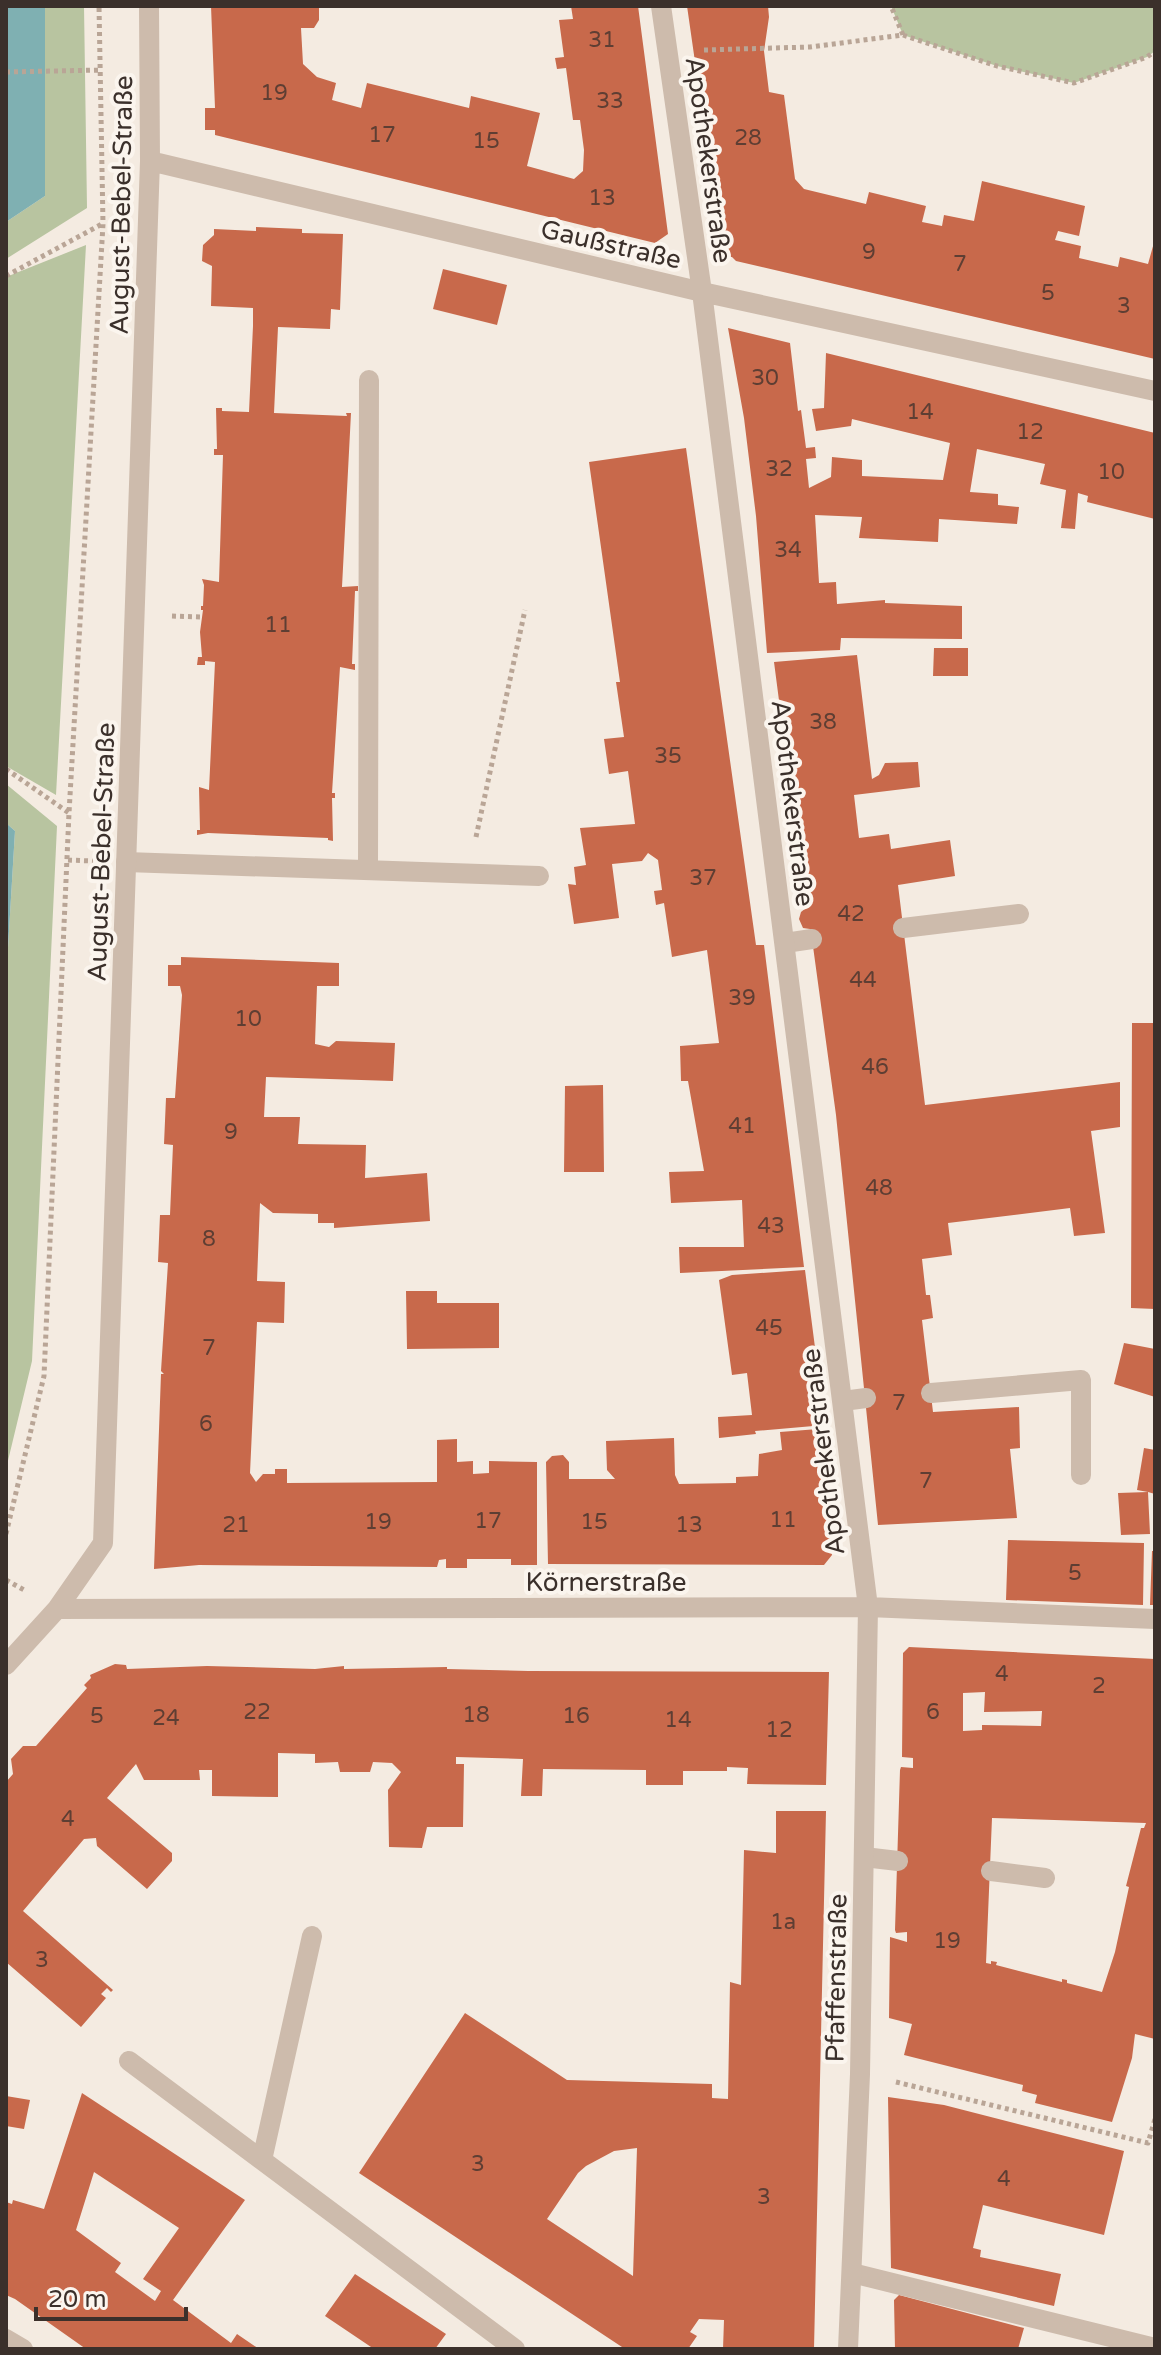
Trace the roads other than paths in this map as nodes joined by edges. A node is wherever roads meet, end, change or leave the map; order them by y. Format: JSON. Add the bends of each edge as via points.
{"nodes":[{"id":1,"x":149,"y":6,"type":"edge"},
{"id":2,"x":661,"y":6,"type":"edge"},
{"id":3,"x":150,"y":161,"type":"junction"},
{"id":4,"x":702,"y":292,"type":"junction"},
{"id":5,"x":369,"y":380,"type":"dead end"},
{"id":6,"x":1155,"y":391,"type":"edge"},
{"id":7,"x":126,"y":862,"type":"junction"},
{"id":8,"x":368,"y":870,"type":"junction"},
{"id":9,"x":539,"y":876,"type":"dead end"},
{"id":10,"x":1019,"y":914,"type":"dead end"},
{"id":11,"x":903,"y":928,"type":"dead end"},
{"id":12,"x":812,"y":939,"type":"dead end"},
{"id":13,"x":785,"y":943,"type":"junction"},
{"id":14,"x":931,"y":1393,"type":"dead end"},
{"id":15,"x":866,"y":1398,"type":"dead end"},
{"id":16,"x":843,"y":1401,"type":"junction"},
{"id":17,"x":1081,"y":1475,"type":"dead end"},
{"id":18,"x":868,"y":1607,"type":"junction"},
{"id":19,"x":57,"y":1609,"type":"junction"},
{"id":20,"x":1155,"y":1619,"type":"edge"},
{"id":21,"x":6,"y":1665,"type":"edge"},
{"id":22,"x":864,"y":1857,"type":"junction"},
{"id":23,"x":898,"y":1861,"type":"dead end"},
{"id":24,"x":991,"y":1871,"type":"dead end"},
{"id":25,"x":1045,"y":1878,"type":"dead end"},
{"id":26,"x":312,"y":1936,"type":"dead end"},
{"id":27,"x":129,"y":2061,"type":"dead end"},
{"id":28,"x":262,"y":2160,"type":"junction"},
{"id":29,"x":852,"y":2273,"type":"junction"},
{"id":30,"x":6,"y":2339,"type":"edge"},
{"id":31,"x":1155,"y":2348,"type":"edge"},
{"id":32,"x":23,"y":2349,"type":"edge"},
{"id":33,"x":515,"y":2349,"type":"edge"},
{"id":34,"x":848,"y":2349,"type":"edge"}],
"edges":[{"from":1,"to":3,"type":"street","name":"August-Bebel-Straße"},
{"from":2,"to":4,"type":"street","name":"Apothekerstraße"},
{"from":3,"to":4,"type":"street","name":"Gaußstraße"},
{"from":3,"to":7,"type":"street","name":"August-Bebel-Straße"},
{"from":4,"to":6,"type":"street","name":"Gaußstraße"},
{"from":4,"to":13,"type":"street","name":"Apothekerstraße"},
{"from":5,"to":8,"type":"street"},
{"from":7,"to":8,"type":"street"},
{"from":7,"to":19,"type":"street","name":"August-Bebel-Straße","via":[[103,1543]]},
{"from":8,"to":9,"type":"street"},
{"from":10,"to":11,"type":"street"},
{"from":12,"to":13,"type":"street"},
{"from":13,"to":16,"type":"street","name":"Apothekerstraße"},
{"from":14,"to":17,"type":"street","via":[[1081,1380]]},
{"from":15,"to":16,"type":"street"},
{"from":16,"to":18,"type":"street","name":"Apothekerstraße"},
{"from":18,"to":19,"type":"street","name":"Körnerstraße"},
{"from":18,"to":20,"type":"street","name":"Körnerstraße"},
{"from":18,"to":22,"type":"street","name":"Pfaffenstraße"},
{"from":19,"to":21,"type":"street","name":"August-Bebel-Straße"},
{"from":22,"to":23,"type":"street"},
{"from":22,"to":29,"type":"street","name":"Pfaffenstraße"},
{"from":24,"to":25,"type":"street"},
{"from":26,"to":28,"type":"street"},
{"from":27,"to":28,"type":"street"},
{"from":28,"to":33,"type":"street"},
{"from":29,"to":31,"type":"street"},
{"from":29,"to":34,"type":"street","name":"Pfaffenstraße"},
{"from":30,"to":32,"type":"street"}]}
